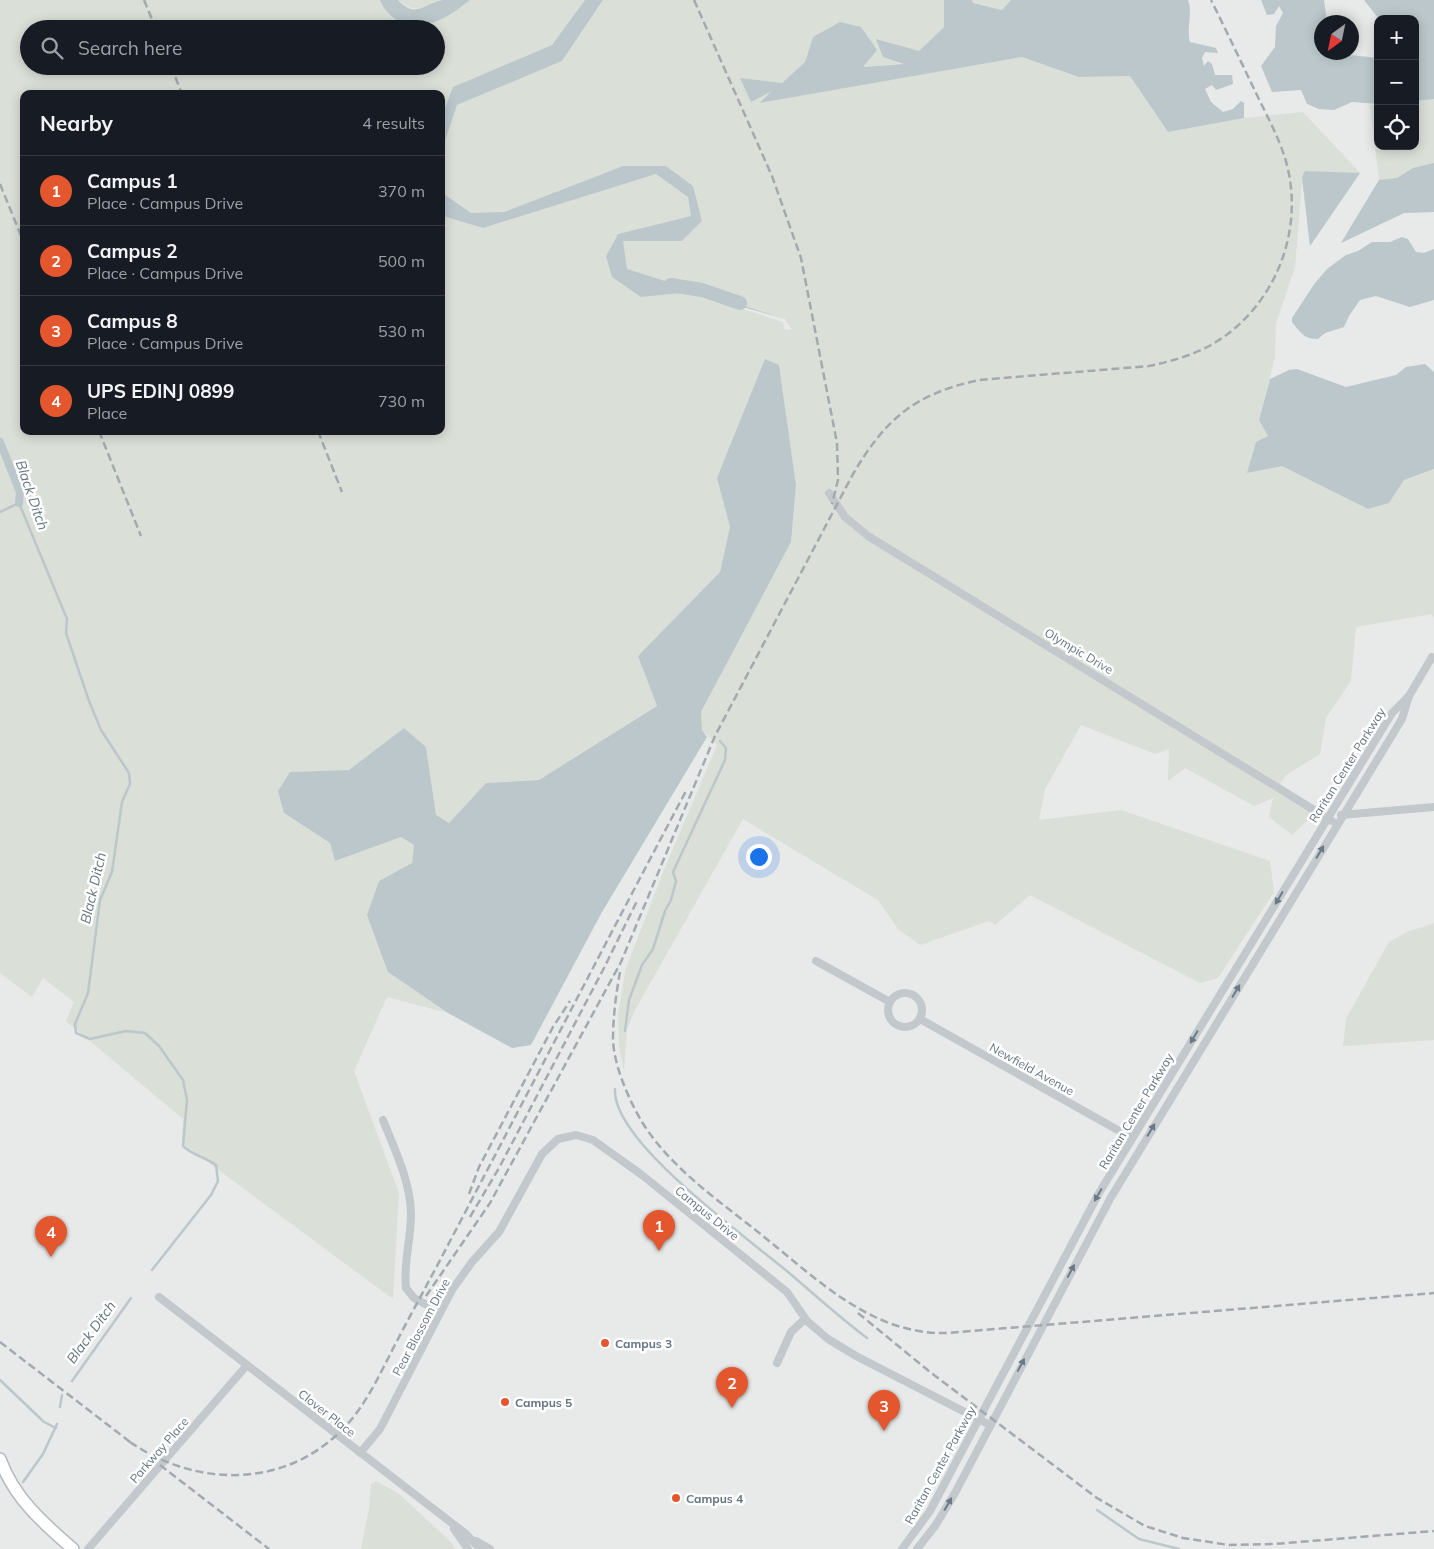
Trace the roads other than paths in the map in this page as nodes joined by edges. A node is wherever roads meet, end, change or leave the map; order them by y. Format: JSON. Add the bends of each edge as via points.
{"nodes":[{"id":1,"x":829,"y":492,"type":"dead end"},
{"id":2,"x":1432,"y":657,"type":"dead end"},
{"id":3,"x":1409,"y":696,"type":"junction"},
{"id":4,"x":1434,"y":807,"type":"edge"},
{"id":5,"x":1343,"y":815,"type":"junction"},
{"id":6,"x":1328,"y":818,"type":"junction"},
{"id":7,"x":1337,"y":825,"type":"junction"},
{"id":8,"x":816,"y":960,"type":"dead end"},
{"id":9,"x":890,"y":1002,"type":"junction"},
{"id":10,"x":920,"y":1019,"type":"junction"},
{"id":11,"x":383,"y":1120,"type":"dead end"},
{"id":12,"x":584,"y":1136,"type":"joint"},
{"id":13,"x":1132,"y":1138,"type":"junction"},
{"id":14,"x":159,"y":1296,"type":"dead end"},
{"id":15,"x":440,"y":1312,"type":"junction"},
{"id":16,"x":805,"y":1319,"type":"junction"},
{"id":17,"x":777,"y":1363,"type":"dead end"},
{"id":18,"x":247,"y":1365,"type":"junction"},
{"id":19,"x":979,"y":1419,"type":"junction"},
{"id":20,"x":990,"y":1425,"type":"junction"},
{"id":21,"x":360,"y":1453,"type":"junction"},
{"id":22,"x":0,"y":1459,"type":"edge"},
{"id":23,"x":435,"y":1510,"type":"junction"},
{"id":24,"x":466,"y":1534,"type":"junction"},
{"id":25,"x":73,"y":1549,"type":"edge"},
{"id":26,"x":88,"y":1549,"type":"edge"},
{"id":27,"x":468,"y":1549,"type":"edge"},
{"id":28,"x":480,"y":1549,"type":"edge"},
{"id":29,"x":490,"y":1549,"type":"edge"},
{"id":30,"x":902,"y":1549,"type":"edge"},
{"id":31,"x":917,"y":1549,"type":"edge"}],
"edges":[{"from":1,"to":6,"type":"street","name":"Olympic Drive","via":[[845,517],[868,536]]},
{"from":2,"to":3,"type":"street","name":"Raritan Center Parkway"},
{"from":3,"to":5,"type":"street","name":"Raritan Center Parkway","via":[[1402,719]]},
{"from":3,"to":6,"type":"street","name":"Raritan Center Parkway","via":[[1392,713]]},
{"from":4,"to":5,"type":"street"},
{"from":5,"to":6,"type":"street"},
{"from":5,"to":7,"type":"street","name":"Raritan Center Parkway"},
{"from":6,"to":7,"type":"street","name":"Olympic Drive"},
{"from":6,"to":13,"type":"street","name":"Raritan Center Parkway","one_way":true},
{"from":20,"to":7,"type":"street","name":"Raritan Center Parkway","one_way":true,"via":[[1110,1199]]},
{"from":8,"to":9,"type":"street"},
{"from":9,"to":10,"type":"street","via":[[888,1014],[896,1025],[910,1027]]},
{"from":9,"to":10,"type":"street","via":[[902,993],[915,995],[922,1006]]},
{"from":10,"to":13,"type":"street","name":"Newfield Avenue"},
{"from":11,"to":15,"type":"street","via":[[410,1202],[406,1288],[414,1298]]},
{"from":12,"to":15,"type":"street","name":"Pear Blossom Drive","via":[[562,1137],[544,1151],[500,1232],[472,1262]]},
{"from":12,"to":16,"type":"street","name":"Campus Drive","via":[[642,1174],[787,1292]]},
{"from":13,"to":19,"type":"street","name":"Raritan Center Parkway","one_way":true,"via":[[1086,1216]]},
{"from":14,"to":18,"type":"street","name":"Clover Place"},
{"from":15,"to":21,"type":"street","name":"Pear Blossom Drive","via":[[380,1429]]},
{"from":16,"to":17,"type":"street","via":[[791,1332]]},
{"from":16,"to":19,"type":"street","name":"Campus Drive","via":[[852,1354]]},
{"from":18,"to":21,"type":"street","name":"Clover Place"},
{"from":18,"to":26,"type":"street","name":"Parkway Place"},
{"from":19,"to":20,"type":"street","name":"Campus Drive"},
{"from":19,"to":30,"type":"street","name":"Raritan Center Parkway","via":[[924,1521]]},
{"from":31,"to":20,"type":"street","name":"Raritan Center Parkway","one_way":true,"via":[[948,1504]]},
{"from":21,"to":23,"type":"street","name":"Clover Place"},
{"from":22,"to":25,"type":"main road","via":[[24,1503]]},
{"from":23,"to":24,"type":"street","name":"Clover Place"},
{"from":23,"to":27,"type":"street"},
{"from":24,"to":28,"type":"street","name":"Clover Place"},
{"from":24,"to":29,"type":"street"}]}
